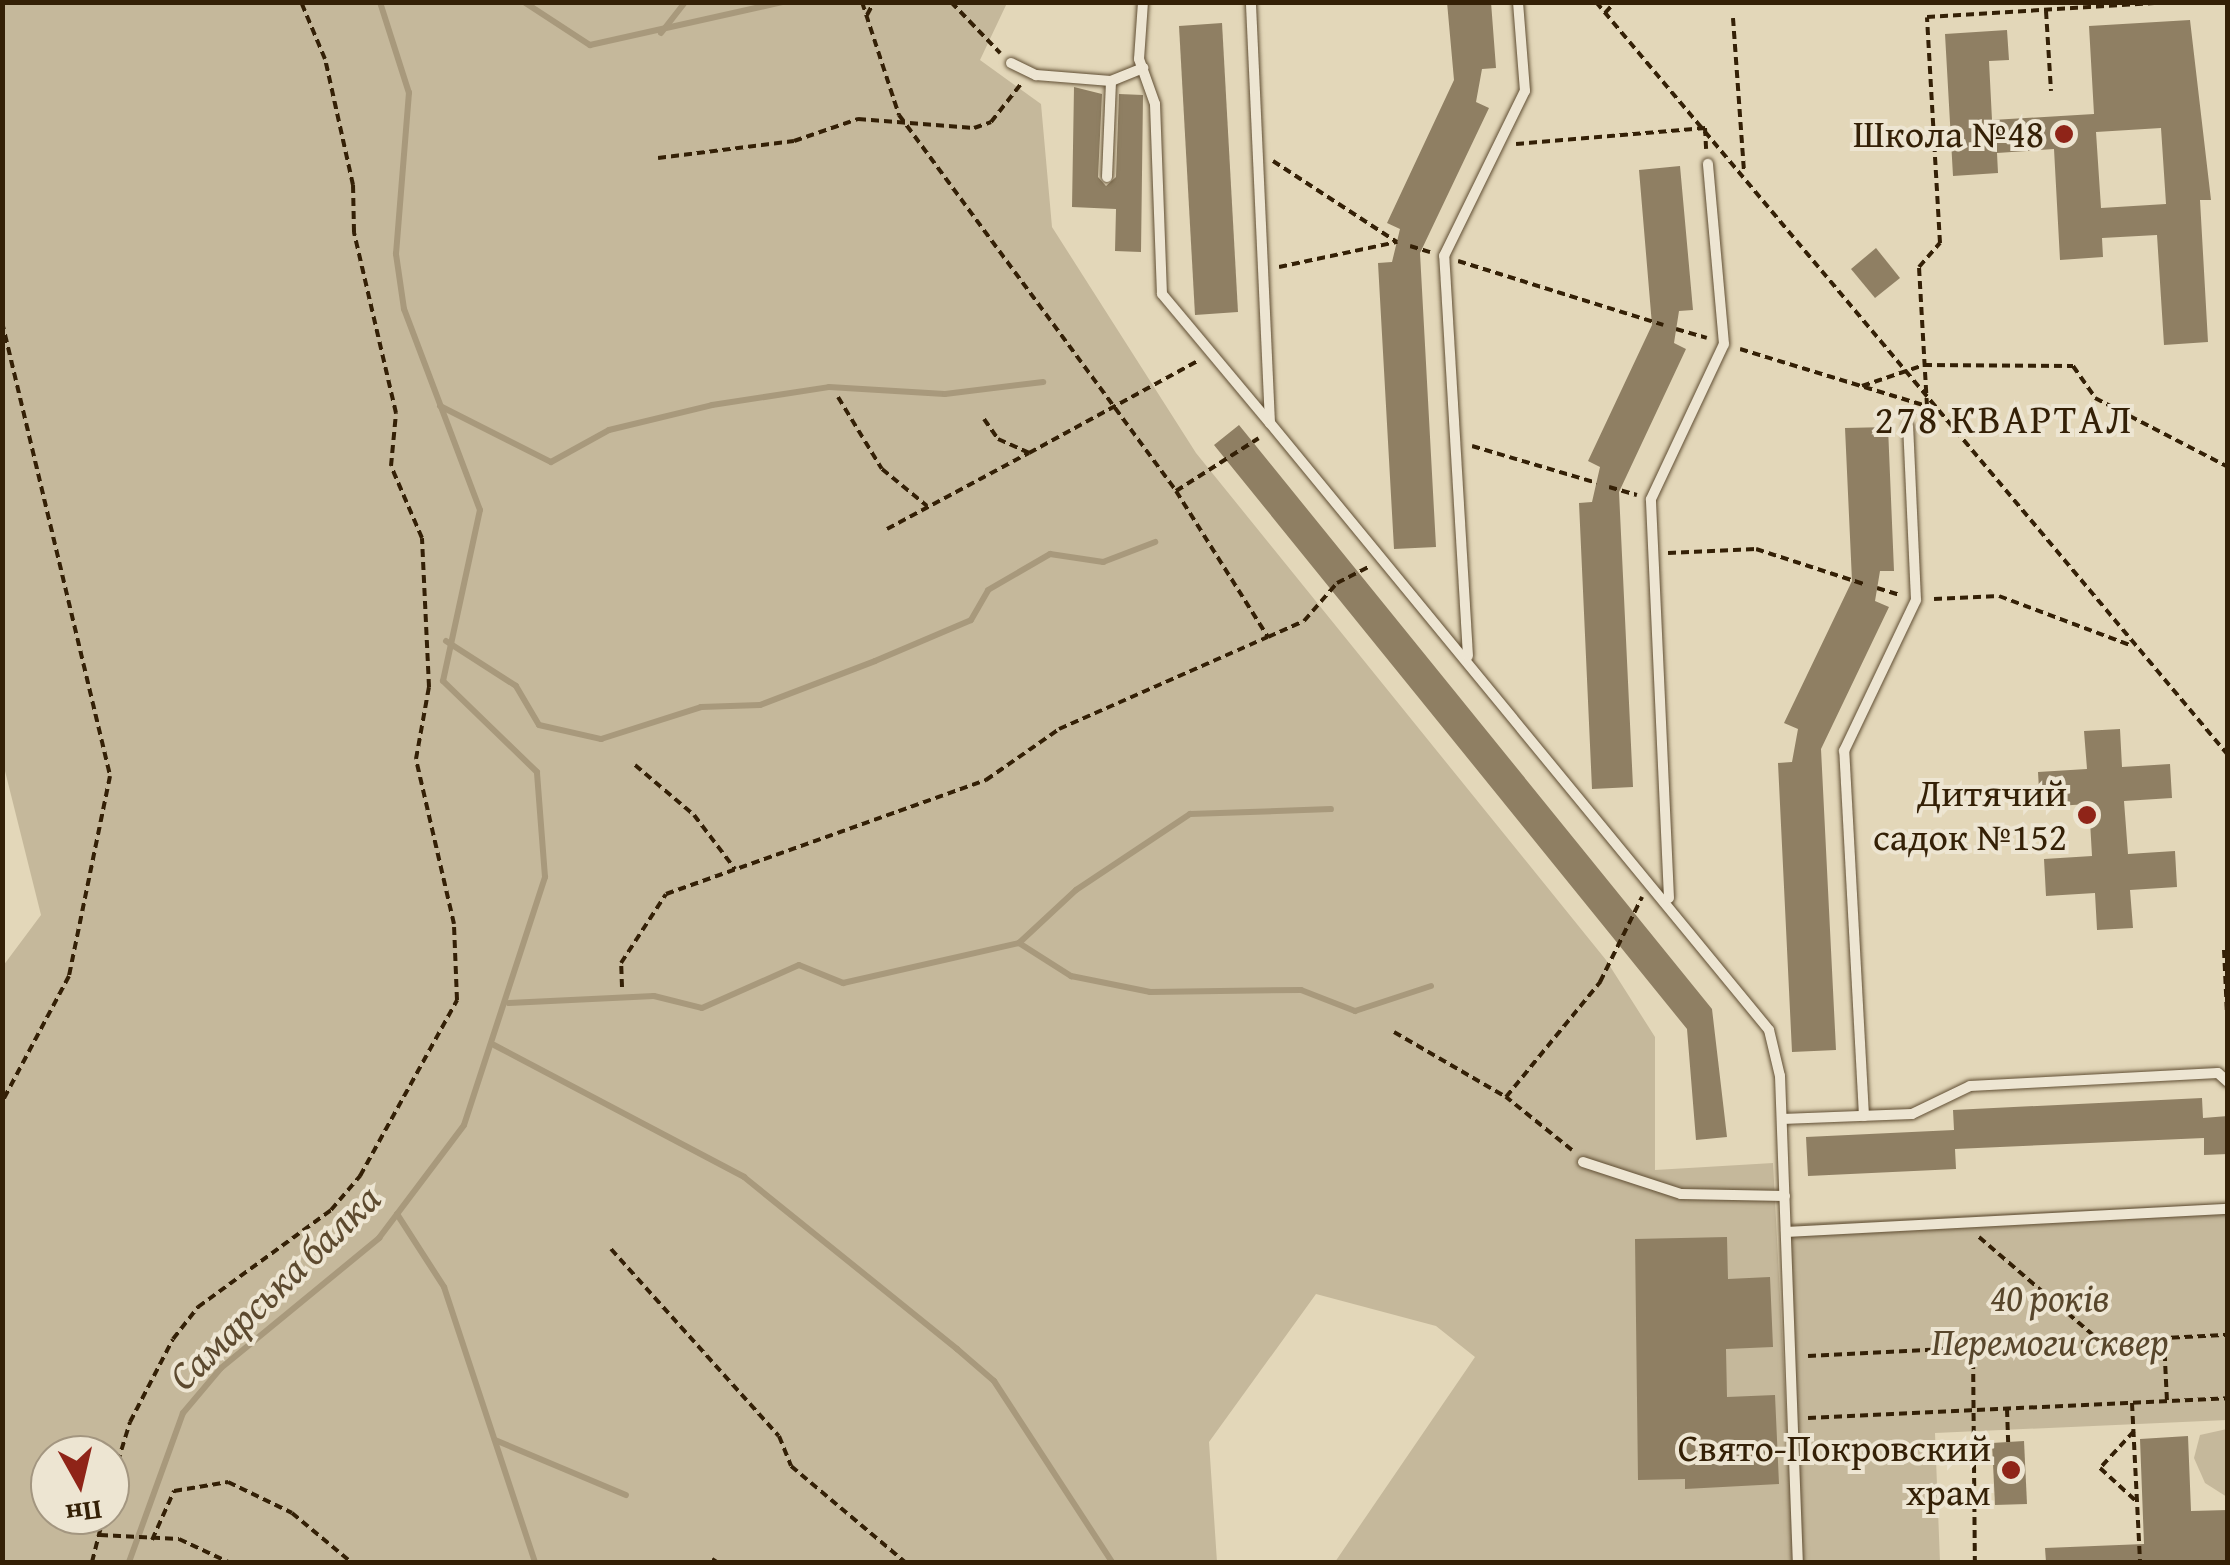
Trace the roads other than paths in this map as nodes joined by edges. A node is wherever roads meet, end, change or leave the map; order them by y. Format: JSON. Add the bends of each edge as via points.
{"nodes":[{"id":1,"x":1143,"y":2,"type":"edge"},
{"id":2,"x":1251,"y":2,"type":"edge"},
{"id":3,"x":1518,"y":2,"type":"edge"},
{"id":4,"x":1011,"y":62,"type":"road end"},
{"id":5,"x":1143,"y":68,"type":"junction"},
{"id":6,"x":1111,"y":81,"type":"junction"},
{"id":7,"x":1708,"y":164,"type":"road end"},
{"id":8,"x":1107,"y":177,"type":"dead end"},
{"id":9,"x":1272,"y":425,"type":"junction"},
{"id":10,"x":1908,"y":426,"type":"dead end"},
{"id":11,"x":1468,"y":656,"type":"junction"},
{"id":12,"x":1669,"y":898,"type":"junction"},
{"id":13,"x":2228,"y":1082,"type":"edge"},
{"id":14,"x":1864,"y":1116,"type":"junction"},
{"id":15,"x":1782,"y":1120,"type":"junction"},
{"id":16,"x":1584,"y":1162,"type":"road end"},
{"id":17,"x":1785,"y":1196,"type":"junction"},
{"id":18,"x":2228,"y":1209,"type":"edge"},
{"id":19,"x":1786,"y":1232,"type":"junction"},
{"id":20,"x":1798,"y":1562,"type":"edge"}],
"edges":[{"from":1,"to":5,"type":"lane"},
{"from":2,"to":9,"type":"lane","via":[[1253,148]]},
{"from":3,"to":11,"type":"lane","via":[[1526,91],[1444,256]]},
{"from":4,"to":6,"type":"lane","via":[[1030,72]]},
{"from":5,"to":6,"type":"lane"},
{"from":5,"to":9,"type":"lane","via":[[1155,104],[1160,283]]},
{"from":6,"to":8,"type":"lane"},
{"from":7,"to":12,"type":"lane","via":[[1724,344],[1651,499]]},
{"from":9,"to":11,"type":"lane"},
{"from":10,"to":14,"type":"lane","via":[[1916,600],[1844,752]]},
{"from":11,"to":12,"type":"lane"},
{"from":12,"to":15,"type":"lane","via":[[1769,1030]]},
{"from":13,"to":14,"type":"lane","via":[[2218,1074],[1970,1086],[1912,1114]]},
{"from":14,"to":15,"type":"lane"},
{"from":15,"to":17,"type":"lane"},
{"from":16,"to":17,"type":"lane","via":[[1681,1194]]},
{"from":17,"to":19,"type":"lane"},
{"from":18,"to":19,"type":"lane"},
{"from":19,"to":20,"type":"lane"}]}
